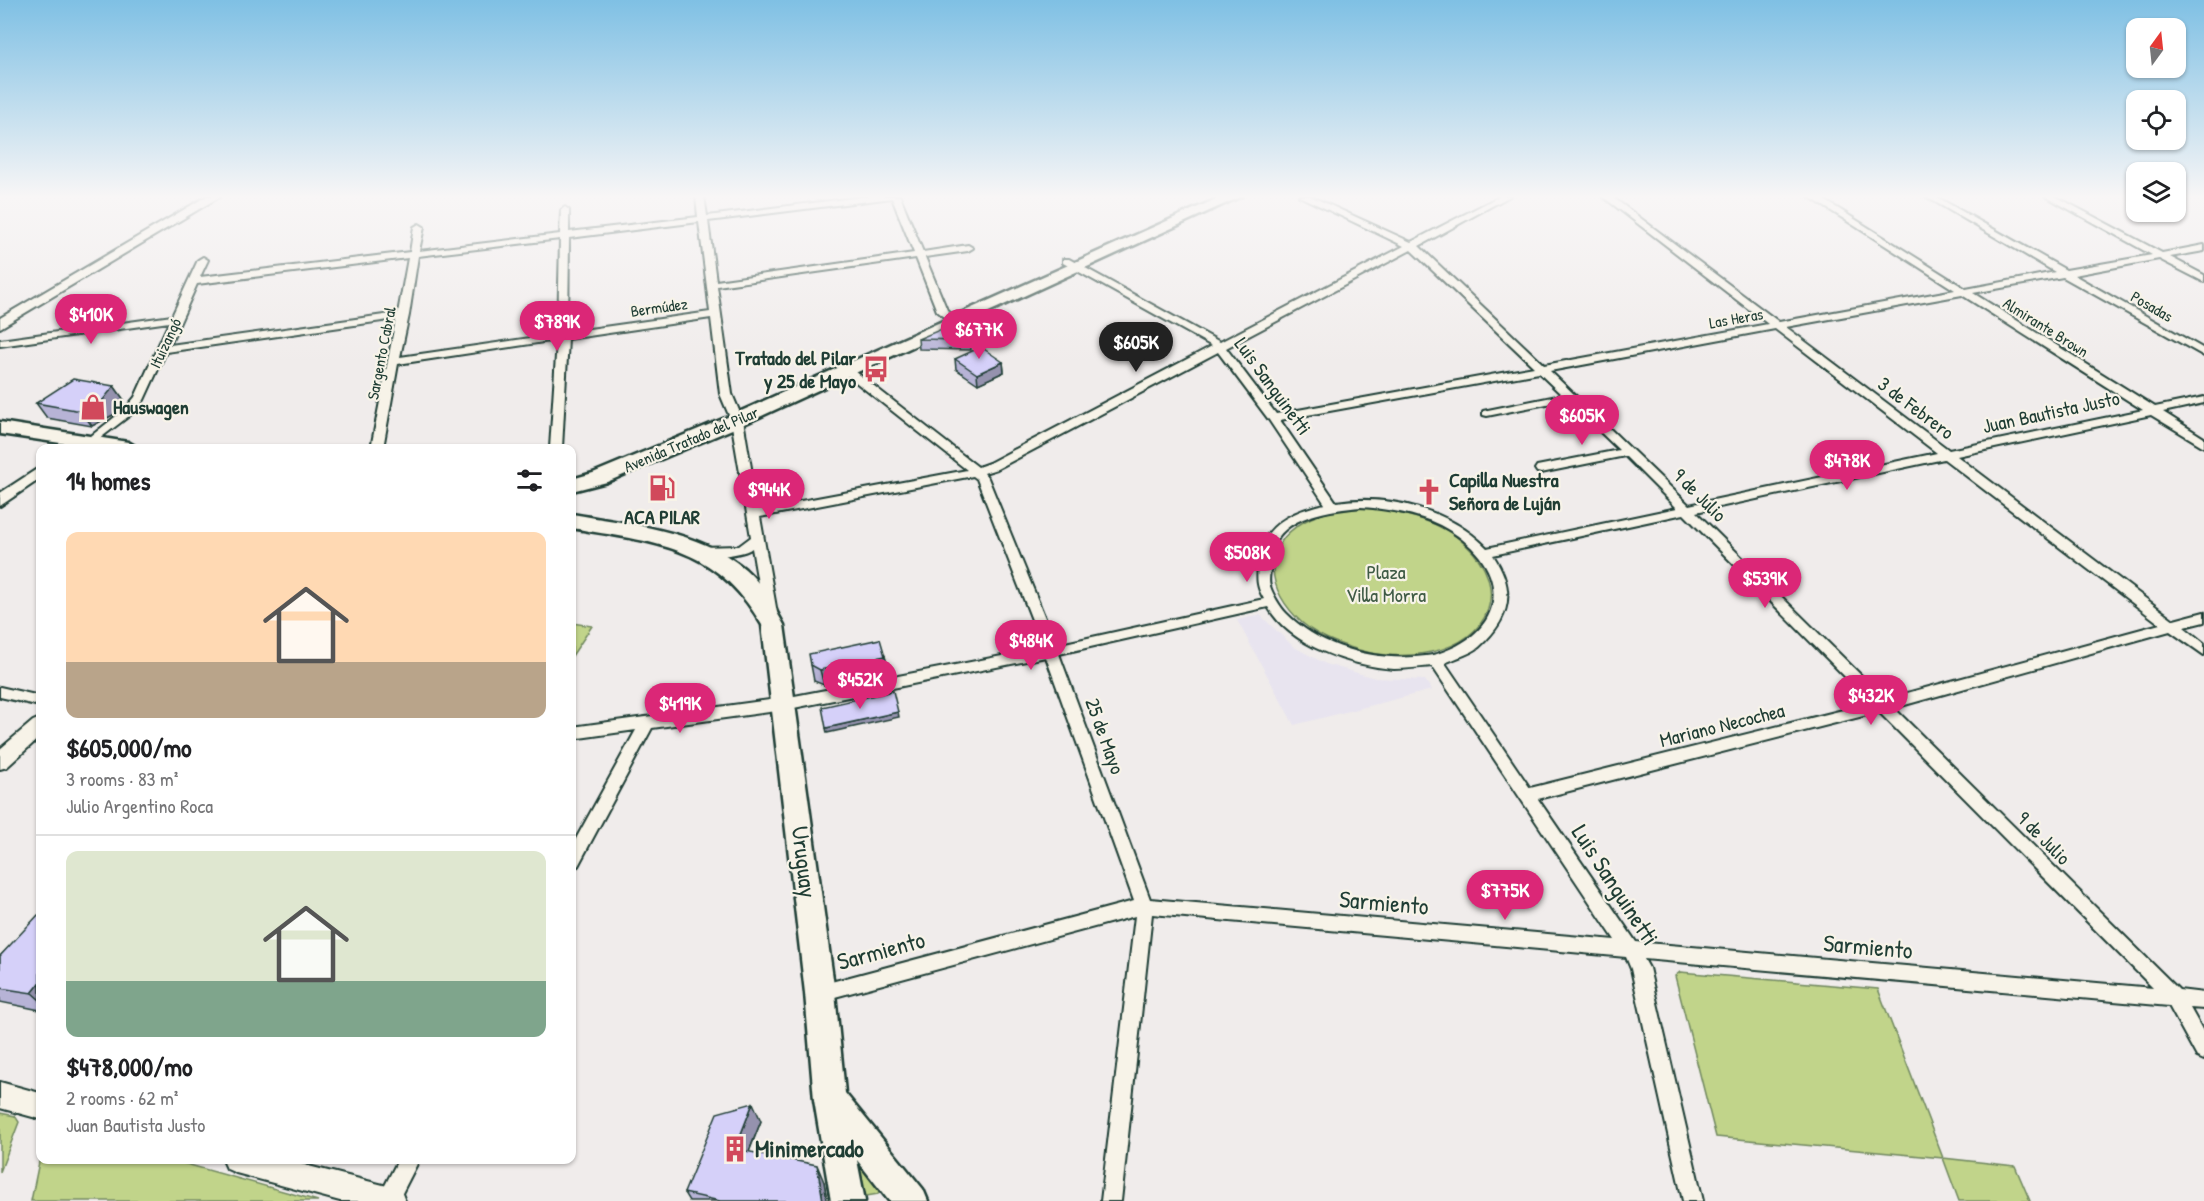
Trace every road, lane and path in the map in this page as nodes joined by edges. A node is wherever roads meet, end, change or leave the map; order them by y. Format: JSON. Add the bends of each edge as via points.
{"nodes":[{"id":1,"x":121,"y":252,"type":"edge"},
{"id":2,"x":416,"y":252,"type":"joint"},
{"id":3,"x":564,"y":252,"type":"edge"},
{"id":4,"x":708,"y":252,"type":"edge"},
{"id":5,"x":919,"y":252,"type":"edge"},
{"id":6,"x":940,"y":252,"type":"edge"},
{"id":7,"x":1098,"y":252,"type":"edge"},
{"id":8,"x":1103,"y":252,"type":"edge"},
{"id":9,"x":1398,"y":252,"type":"edge"},
{"id":10,"x":1420,"y":252,"type":"edge"},
{"id":11,"x":1679,"y":252,"type":"edge"},
{"id":12,"x":1900,"y":252,"type":"edge"},
{"id":13,"x":2028,"y":252,"type":"edge"},
{"id":14,"x":2153,"y":252,"type":"edge"},
{"id":15,"x":2182,"y":252,"type":"edge"},
{"id":16,"x":920,"y":255,"type":"junction"},
{"id":17,"x":2160,"y":256,"type":"junction"},
{"id":18,"x":202,"y":260,"type":"dead end"},
{"id":19,"x":1072,"y":265,"type":"junction"},
{"id":20,"x":2065,"y":273,"type":"junction"},
{"id":21,"x":2204,"y":279,"type":"edge"},
{"id":22,"x":194,"y":281,"type":"junction"},
{"id":23,"x":713,"y":284,"type":"junction"},
{"id":24,"x":1963,"y":292,"type":"junction"},
{"id":25,"x":716,"y":314,"type":"junction"},
{"id":26,"x":404,"y":315,"type":"junction"},
{"id":27,"x":177,"y":318,"type":"junction"},
{"id":28,"x":951,"y":319,"type":"junction"},
{"id":29,"x":0,"y":324,"type":"edge"},
{"id":30,"x":1776,"y":326,"type":"junction"},
{"id":31,"x":563,"y":336,"type":"junction"},
{"id":32,"x":0,"y":343,"type":"edge"},
{"id":33,"x":1218,"y":345,"type":"junction"},
{"id":34,"x":163,"y":349,"type":"junction"},
{"id":35,"x":2204,"y":353,"type":"edge"},
{"id":36,"x":394,"y":361,"type":"junction"},
{"id":37,"x":843,"y":366,"type":"junction"},
{"id":38,"x":1544,"y":368,"type":"junction"},
{"id":39,"x":1572,"y":396,"type":"junction"},
{"id":40,"x":2204,"y":400,"type":"edge"},
{"id":41,"x":2151,"y":411,"type":"junction"},
{"id":42,"x":1487,"y":412,"type":"dead end"},
{"id":43,"x":734,"y":415,"type":"junction"},
{"id":44,"x":1273,"y":418,"type":"junction"},
{"id":45,"x":0,"y":428,"type":"edge"},
{"id":46,"x":2204,"y":443,"type":"edge"},
{"id":47,"x":83,"y":444,"type":"edge"},
{"id":48,"x":378,"y":444,"type":"edge"},
{"id":49,"x":556,"y":444,"type":"edge"},
{"id":50,"x":1628,"y":452,"type":"junction"},
{"id":51,"x":1946,"y":454,"type":"junction"},
{"id":52,"x":1541,"y":469,"type":"dead end"},
{"id":53,"x":978,"y":472,"type":"junction"},
{"id":54,"x":36,"y":475,"type":"edge"},
{"id":55,"x":576,"y":479,"type":"edge"},
{"id":56,"x":576,"y":484,"type":"edge"},
{"id":57,"x":0,"y":501,"type":"edge"},
{"id":58,"x":1332,"y":505,"type":"junction"},
{"id":59,"x":1688,"y":511,"type":"junction"},
{"id":60,"x":753,"y":514,"type":"junction"},
{"id":61,"x":576,"y":525,"type":"edge"},
{"id":62,"x":756,"y":539,"type":"junction"},
{"id":63,"x":698,"y":551,"type":"junction"},
{"id":64,"x":1484,"y":553,"type":"junction"},
{"id":65,"x":1270,"y":602,"type":"junction"},
{"id":66,"x":2204,"y":616,"type":"edge"},
{"id":67,"x":772,"y":625,"type":"junction"},
{"id":68,"x":2171,"y":625,"type":"junction"},
{"id":69,"x":2204,"y":650,"type":"edge"},
{"id":70,"x":1051,"y":651,"type":"junction"},
{"id":71,"x":1436,"y":661,"type":"junction"},
{"id":72,"x":0,"y":692,"type":"edge"},
{"id":73,"x":36,"y":700,"type":"edge"},
{"id":74,"x":784,"y":704,"type":"junction"},
{"id":75,"x":1884,"y":705,"type":"junction"},
{"id":76,"x":648,"y":722,"type":"junction"},
{"id":77,"x":36,"y":730,"type":"edge"},
{"id":78,"x":576,"y":732,"type":"edge"},
{"id":79,"x":0,"y":761,"type":"edge"},
{"id":80,"x":1528,"y":795,"type":"junction"},
{"id":81,"x":576,"y":854,"type":"edge"},
{"id":82,"x":1144,"y":906,"type":"junction"},
{"id":83,"x":1631,"y":950,"type":"junction"},
{"id":84,"x":820,"y":993,"type":"junction"},
{"id":85,"x":2175,"y":999,"type":"junction"},
{"id":86,"x":2204,"y":1001,"type":"edge"},
{"id":87,"x":2204,"y":1051,"type":"edge"},
{"id":88,"x":0,"y":1095,"type":"edge"},
{"id":89,"x":830,"y":1100,"type":"junction"},
{"id":90,"x":36,"y":1105,"type":"edge"},
{"id":91,"x":251,"y":1164,"type":"edge"},
{"id":92,"x":407,"y":1164,"type":"edge"},
{"id":93,"x":389,"y":1200,"type":"edge"},
{"id":94,"x":848,"y":1201,"type":"edge"},
{"id":95,"x":911,"y":1201,"type":"edge"},
{"id":96,"x":1111,"y":1201,"type":"edge"},
{"id":97,"x":1693,"y":1201,"type":"edge"}],
"edges":[{"from":1,"to":29,"type":"street"},
{"from":2,"to":22,"type":"street"},
{"from":2,"to":26,"type":"street","name":"Sargento Cabral"},
{"from":3,"to":31,"type":"street"},
{"from":4,"to":23,"type":"street","name":"Uruguay"},
{"from":5,"to":16,"type":"street"},
{"from":6,"to":16,"type":"street"},
{"from":7,"to":19,"type":"main road","name":"Avenida Tratado del Pilar"},
{"from":8,"to":19,"type":"main road","name":"Avenida Tratado del Pilar"},
{"from":9,"to":33,"type":"street"},
{"from":10,"to":38,"type":"street","name":"9 de Julio"},
{"from":11,"to":30,"type":"street","name":"3 de Febrero"},
{"from":12,"to":24,"type":"street","name":"Almirante Brown"},
{"from":13,"to":20,"type":"street","name":"Posadas"},
{"from":14,"to":17,"type":"street"},
{"from":15,"to":17,"type":"street","name":"Las Heras"},
{"from":16,"to":23,"type":"street"},
{"from":16,"to":28,"type":"street"},
{"from":17,"to":20,"type":"street","name":"Las Heras"},
{"from":17,"to":21,"type":"street"},
{"from":18,"to":22,"type":"street","name":"Ituizangó"},
{"from":19,"to":28,"type":"main road","name":"Avenida Tratado del Pilar"},
{"from":19,"to":33,"type":"street","name":"Luis Sanguinetti"},
{"from":20,"to":24,"type":"street","name":"Las Heras"},
{"from":20,"to":35,"type":"street","name":"Posadas"},
{"from":22,"to":27,"type":"street","name":"Ituizangó"},
{"from":23,"to":25,"type":"street","name":"Uruguay"},
{"from":24,"to":30,"type":"street","name":"Las Heras"},
{"from":24,"to":41,"type":"street","name":"Almirante Brown"},
{"from":25,"to":31,"type":"street","name":"Bermúdez"},
{"from":25,"to":43,"type":"street","name":"Uruguay","via":[[726,394]]},
{"from":26,"to":34,"type":"street"},
{"from":26,"to":36,"type":"street","name":"Sargento Cabral"},
{"from":27,"to":32,"type":"street"},
{"from":27,"to":34,"type":"street","name":"Ituizangó"},
{"from":28,"to":37,"type":"main road","name":"Avenida Tratado del Pilar"},
{"from":30,"to":38,"type":"street","name":"Las Heras"},
{"from":30,"to":51,"type":"street","name":"3 de Febrero"},
{"from":31,"to":36,"type":"street","name":"Bermúdez"},
{"from":31,"to":49,"type":"street"},
{"from":33,"to":44,"type":"street","name":"Luis Sanguinetti"},
{"from":33,"to":53,"type":"street"},
{"from":34,"to":47,"type":"street","name":"Ituizangó","via":[[135,405]]},
{"from":36,"to":48,"type":"street","name":"Sargento Cabral"},
{"from":37,"to":43,"type":"main road","name":"Avenida Tratado del Pilar"},
{"from":37,"to":53,"type":"street","name":"25 de Mayo"},
{"from":38,"to":39,"type":"street","name":"9 de Julio"},
{"from":38,"to":44,"type":"street","name":"Las Heras"},
{"from":39,"to":42,"type":"street"},
{"from":39,"to":50,"type":"street","name":"9 de Julio"},
{"from":40,"to":41,"type":"street","name":"Juan Bautista Justo"},
{"from":41,"to":46,"type":"street","name":"Almirante Brown"},
{"from":41,"to":51,"type":"street","name":"Juan Bautista Justo"},
{"from":43,"to":55,"type":"main road","name":"Avenida Tratado del Pilar"},
{"from":43,"to":56,"type":"main road","name":"Avenida Tratado del Pilar","via":[[600,478]]},
{"from":43,"to":60,"type":"street","name":"Uruguay"},
{"from":44,"to":58,"type":"street","name":"Luis Sanguinetti"},
{"from":45,"to":47,"type":"main road"},
{"from":50,"to":52,"type":"street"},
{"from":50,"to":59,"type":"street","name":"9 de Julio"},
{"from":51,"to":59,"type":"street","name":"Juan Bautista Justo"},
{"from":51,"to":68,"type":"street","name":"3 de Febrero"},
{"from":53,"to":60,"type":"street"},
{"from":53,"to":70,"type":"street","name":"25 de Mayo"},
{"from":54,"to":57,"type":"street"},
{"from":58,"to":64,"type":"street","via":[[1362,502],[1423,513],[1451,526]]},
{"from":58,"to":65,"type":"street","via":[[1287,524],[1265,549],[1260,573]]},
{"from":59,"to":64,"type":"street","name":"Juan Bautista Justo"},
{"from":59,"to":75,"type":"street","name":"9 de Julio"},
{"from":60,"to":62,"type":"street","name":"Uruguay"},
{"from":61,"to":63,"type":"main road","name":"Uruguay","via":[[646,536]]},
{"from":62,"to":63,"type":"street","via":[[742,550]]},
{"from":62,"to":67,"type":"street","name":"Uruguay"},
{"from":63,"to":67,"type":"main road","name":"Uruguay","via":[[742,579],[755,593]]},
{"from":64,"to":71,"type":"street","via":[[1502,587],[1501,608],[1492,629],[1474,645]]},
{"from":65,"to":70,"type":"street"},
{"from":65,"to":71,"type":"street","via":[[1301,635],[1331,651],[1365,661],[1401,665]]},
{"from":66,"to":68,"type":"street","name":"Mariano Necochea"},
{"from":67,"to":74,"type":"main road","name":"Uruguay"},
{"from":68,"to":69,"type":"street","name":"3 de Febrero"},
{"from":68,"to":75,"type":"street","name":"Mariano Necochea"},
{"from":70,"to":74,"type":"street"},
{"from":70,"to":82,"type":"street","name":"25 de Mayo"},
{"from":71,"to":80,"type":"street","name":"Luis Sanguinetti"},
{"from":72,"to":73,"type":"street"},
{"from":74,"to":76,"type":"street"},
{"from":74,"to":84,"type":"main road","name":"Uruguay"},
{"from":75,"to":80,"type":"street","name":"Mariano Necochea"},
{"from":75,"to":85,"type":"street","name":"9 de Julio"},
{"from":76,"to":78,"type":"street"},
{"from":76,"to":81,"type":"street"},
{"from":77,"to":79,"type":"street"},
{"from":80,"to":83,"type":"street","name":"Luis Sanguinetti"},
{"from":82,"to":83,"type":"street","name":"Sarmiento"},
{"from":82,"to":84,"type":"street","name":"Sarmiento"},
{"from":82,"to":96,"type":"street","name":"25 de Mayo"},
{"from":83,"to":85,"type":"street","name":"Sarmiento"},
{"from":83,"to":97,"type":"street","name":"Luis Sanguinetti","via":[[1640,969]]},
{"from":84,"to":89,"type":"main road","name":"Uruguay"},
{"from":85,"to":86,"type":"street","name":"Sarmiento"},
{"from":85,"to":87,"type":"street","name":"9 de Julio"},
{"from":88,"to":90,"type":"street"},
{"from":89,"to":94,"type":"main road","name":"Uruguay"},
{"from":89,"to":95,"type":"main road"},
{"from":91,"to":93,"type":"street"},
{"from":92,"to":93,"type":"street"}]}
